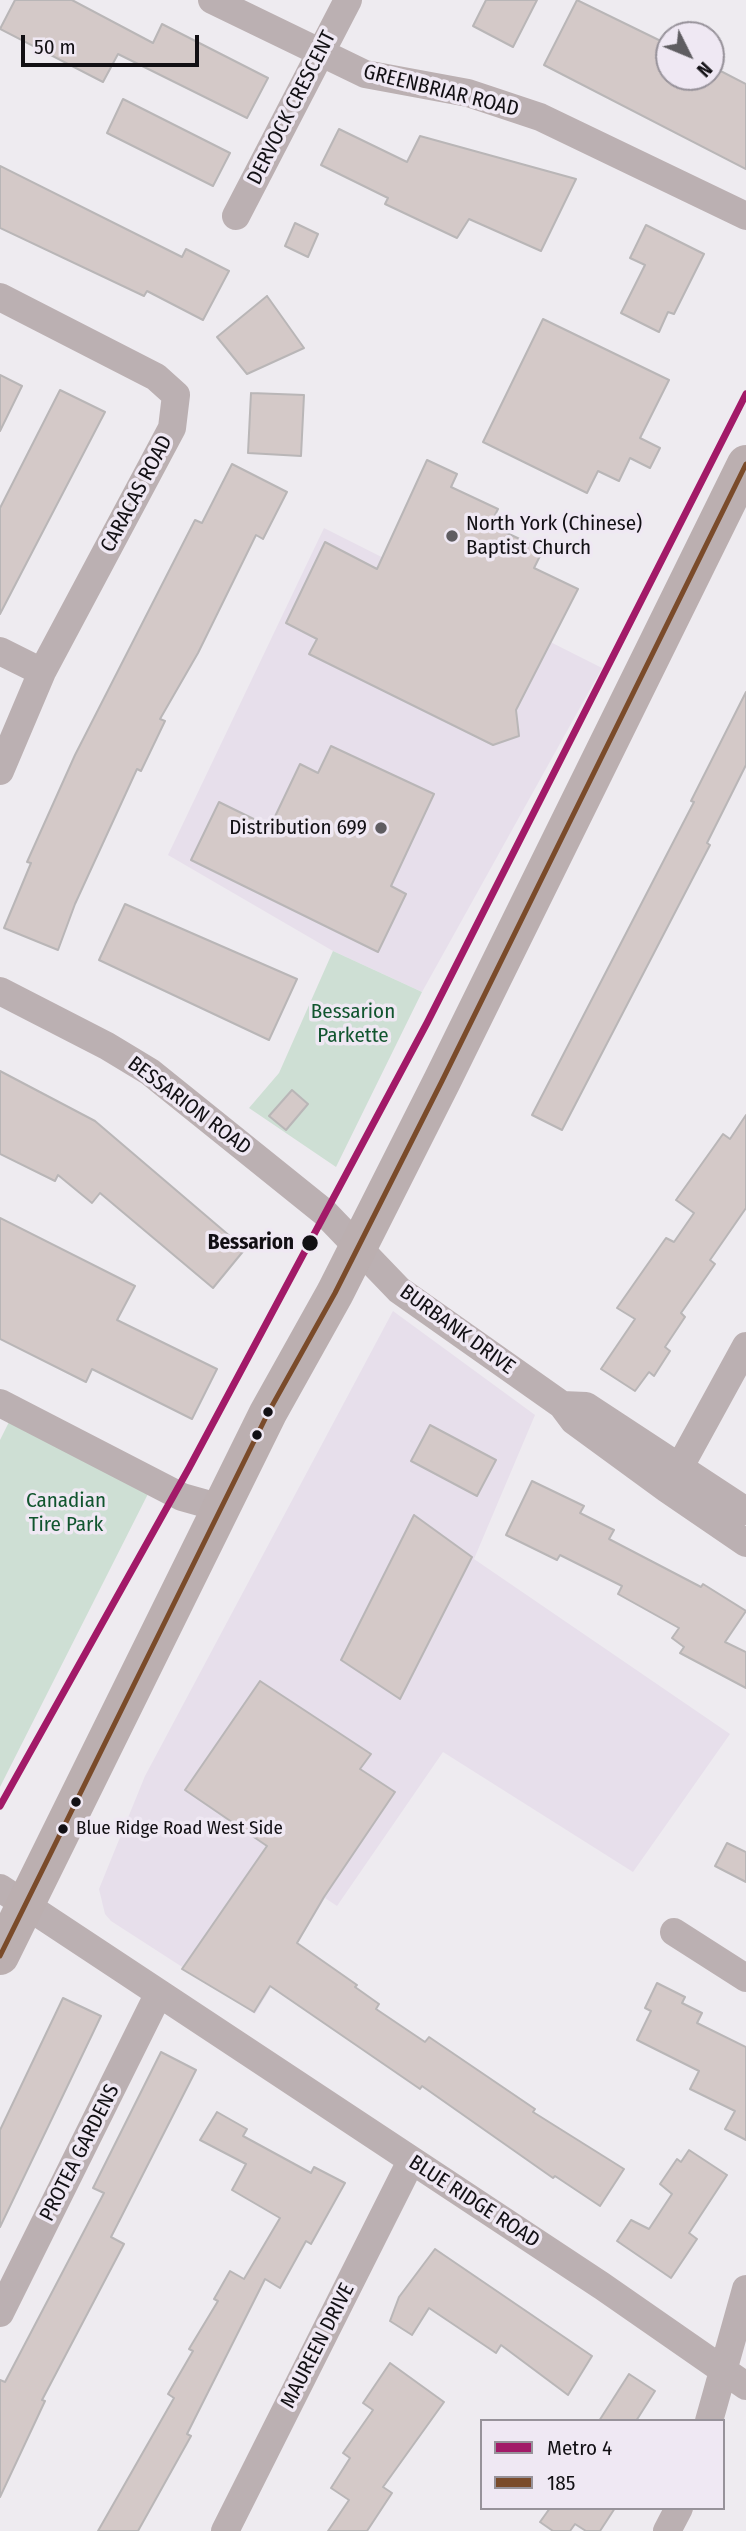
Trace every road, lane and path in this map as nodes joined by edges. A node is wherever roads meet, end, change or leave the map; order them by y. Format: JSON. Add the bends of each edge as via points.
{"nodes":[{"id":1,"x":212,"y":0,"type":"edge"},
{"id":2,"x":348,"y":0,"type":"edge"},
{"id":3,"x":320,"y":55,"type":"junction"},
{"id":4,"x":236,"y":216,"type":"dead end"},
{"id":5,"x":746,"y":216,"type":"edge"},
{"id":6,"x":0,"y":297,"type":"edge"},
{"id":7,"x":746,"y":464,"type":"edge"},
{"id":8,"x":0,"y":651,"type":"edge"},
{"id":9,"x":42,"y":672,"type":"junction"},
{"id":10,"x":0,"y":771,"type":"edge"},
{"id":11,"x":0,"y":991,"type":"edge"},
{"id":12,"x":358,"y":1249,"type":"junction"},
{"id":13,"x":746,"y":1346,"type":"edge"},
{"id":14,"x":0,"y":1403,"type":"edge"},
{"id":15,"x":674,"y":1478,"type":"junction"},
{"id":16,"x":221,"y":1508,"type":"junction"},
{"id":17,"x":746,"y":1511,"type":"edge"},
{"id":18,"x":746,"y":1543,"type":"edge"},
{"id":19,"x":13,"y":1896,"type":"edge"},
{"id":20,"x":674,"y":1932,"type":"dead end"},
{"id":21,"x":0,"y":1956,"type":"edge"},
{"id":22,"x":746,"y":1978,"type":"edge"},
{"id":23,"x":159,"y":1993,"type":"junction"},
{"id":24,"x":411,"y":2161,"type":"junction"},
{"id":25,"x":746,"y":2289,"type":"edge"},
{"id":26,"x":0,"y":2313,"type":"edge"},
{"id":27,"x":722,"y":2371,"type":"junction"},
{"id":28,"x":746,"y":2386,"type":"edge"},
{"id":29,"x":710,"y":2419,"type":"edge"},
{"id":30,"x":677,"y":2510,"type":"edge"},
{"id":31,"x":225,"y":2531,"type":"edge"},
{"id":32,"x":667,"y":2531,"type":"edge"}],
"edges":[{"from":1,"to":3,"type":"street","name":"GREENBRIAR ROAD"},
{"from":2,"to":3,"type":"street","name":"DERVOCK CRESCENT"},
{"from":3,"to":4,"type":"street","name":"DERVOCK CRESCENT"},
{"from":3,"to":5,"type":"street","name":"GREENBRIAR ROAD","via":[[365,74],[468,93],[540,117]]},
{"from":6,"to":9,"type":"street","name":"CARACAS ROAD","via":[[156,377],[176,395],[172,428]]},
{"from":7,"to":12,"type":"main road"},
{"from":8,"to":9,"type":"street"},
{"from":9,"to":10,"type":"street","name":"CARACAS ROAD"},
{"from":11,"to":12,"type":"street","name":"BESSARION ROAD","via":[[150,1072],[324,1212]]},
{"from":12,"to":15,"type":"street","name":"BURBANK DRIVE","via":[[399,1290],[562,1405],[574,1421]]},
{"from":12,"to":16,"type":"main road"},
{"from":13,"to":15,"type":"street"},
{"from":14,"to":16,"type":"street","via":[[182,1497]]},
{"from":15,"to":17,"type":"street","name":"BURBANK DRIVE"},
{"from":15,"to":18,"type":"street","name":"BURBANK DRIVE"},
{"from":16,"to":19,"type":"main road"},
{"from":19,"to":21,"type":"main road"},
{"from":19,"to":23,"type":"street","name":"BLUE RIDGE ROAD"},
{"from":20,"to":22,"type":"street"},
{"from":23,"to":24,"type":"street","name":"BLUE RIDGE ROAD"},
{"from":23,"to":26,"type":"street","name":"PROTEA GARDENS"},
{"from":24,"to":27,"type":"street","name":"BLUE RIDGE ROAD"},
{"from":24,"to":31,"type":"street","name":"MAUREEN DRIVE"},
{"from":25,"to":27,"type":"street"},
{"from":27,"to":28,"type":"street","name":"BLUE RIDGE ROAD"},
{"from":27,"to":29,"type":"street"},
{"from":30,"to":32,"type":"street"}]}
